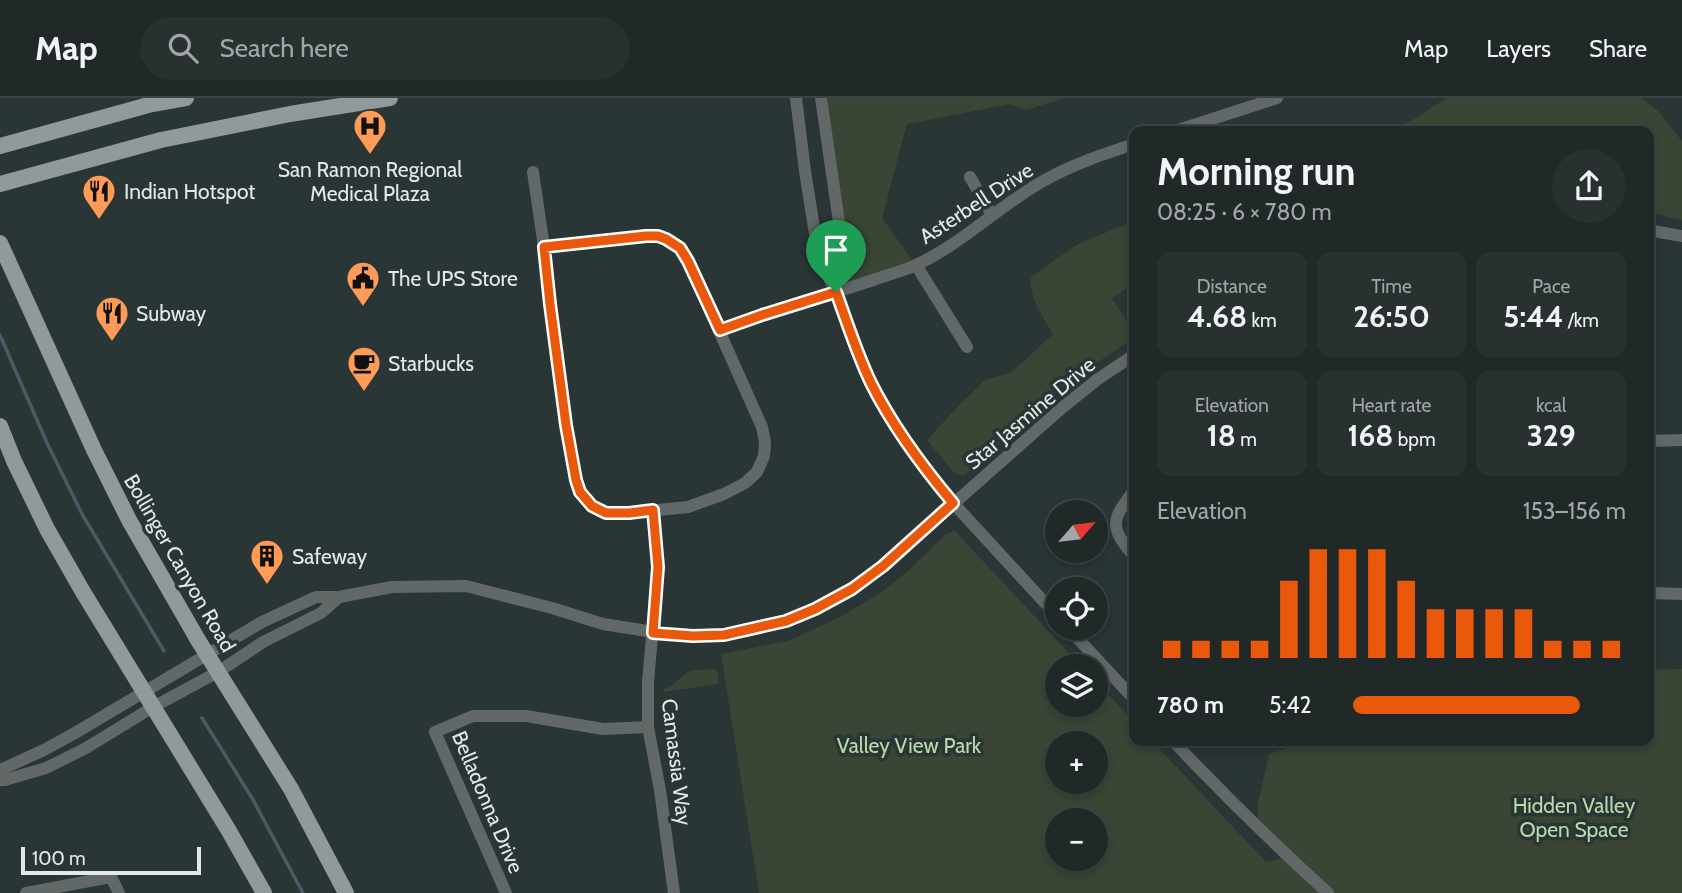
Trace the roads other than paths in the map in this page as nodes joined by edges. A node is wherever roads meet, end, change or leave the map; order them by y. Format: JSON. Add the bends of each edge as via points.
{"nodes":[{"id":1,"x":186,"y":98,"type":"edge"},
{"id":2,"x":390,"y":98,"type":"edge"},
{"id":3,"x":796,"y":98,"type":"edge"},
{"id":4,"x":821,"y":98,"type":"edge"},
{"id":5,"x":1277,"y":98,"type":"edge"},
{"id":6,"x":1190,"y":126,"type":"edge"},
{"id":7,"x":0,"y":146,"type":"edge"},
{"id":8,"x":1129,"y":146,"type":"edge"},
{"id":9,"x":533,"y":172,"type":"dead end"},
{"id":10,"x":970,"y":177,"type":"dead end"},
{"id":11,"x":0,"y":184,"type":"edge"},
{"id":12,"x":992,"y":215,"type":"junction"},
{"id":13,"x":1654,"y":231,"type":"edge"},
{"id":14,"x":1682,"y":236,"type":"edge"},
{"id":15,"x":0,"y":243,"type":"edge"},
{"id":16,"x":544,"y":247,"type":"junction"},
{"id":17,"x":916,"y":265,"type":"junction"},
{"id":18,"x":836,"y":292,"type":"junction"},
{"id":19,"x":720,"y":330,"type":"junction"},
{"id":20,"x":967,"y":346,"type":"dead end"},
{"id":21,"x":1129,"y":360,"type":"edge"},
{"id":22,"x":0,"y":426,"type":"edge"},
{"id":23,"x":1682,"y":440,"type":"edge"},
{"id":24,"x":1654,"y":441,"type":"edge"},
{"id":25,"x":1129,"y":497,"type":"edge"},
{"id":26,"x":953,"y":503,"type":"junction"},
{"id":27,"x":653,"y":510,"type":"junction"},
{"id":28,"x":1129,"y":550,"type":"edge"},
{"id":29,"x":1654,"y":593,"type":"edge"},
{"id":30,"x":1682,"y":594,"type":"edge"},
{"id":31,"x":339,"y":597,"type":"junction"},
{"id":32,"x":1045,"y":602,"type":"edge"},
{"id":33,"x":653,"y":633,"type":"junction"},
{"id":34,"x":1080,"y":640,"type":"edge"},
{"id":35,"x":208,"y":655,"type":"junction"},
{"id":36,"x":218,"y":672,"type":"junction"},
{"id":37,"x":144,"y":691,"type":"junction"},
{"id":38,"x":1129,"y":694,"type":"edge"},
{"id":39,"x":153,"y":707,"type":"junction"},
{"id":40,"x":648,"y":727,"type":"junction"},
{"id":41,"x":1178,"y":746,"type":"edge"},
{"id":42,"x":0,"y":769,"type":"edge"},
{"id":43,"x":0,"y":780,"type":"edge"},
{"id":44,"x":26,"y":893,"type":"edge"},
{"id":45,"x":119,"y":893,"type":"edge"},
{"id":46,"x":264,"y":893,"type":"edge"},
{"id":47,"x":346,"y":893,"type":"edge"},
{"id":48,"x":506,"y":893,"type":"edge"},
{"id":49,"x":674,"y":893,"type":"edge"},
{"id":50,"x":1328,"y":893,"type":"edge"}],
"edges":[{"from":1,"to":7,"type":"main road"},
{"from":2,"to":11,"type":"main road","via":[[161,140]]},
{"from":3,"to":18,"type":"street","via":[[819,259]]},
{"from":4,"to":18,"type":"street","via":[[842,243]]},
{"from":5,"to":6,"type":"street"},
{"from":8,"to":12,"type":"street","name":"Asterbell Drive","via":[[1061,171]]},
{"from":9,"to":16,"type":"street"},
{"from":10,"to":12,"type":"street"},
{"from":12,"to":17,"type":"street","name":"Asterbell Drive"},
{"from":13,"to":14,"type":"street"},
{"from":15,"to":35,"type":"main road","name":"Bollinger Canyon Road","via":[[123,508]]},
{"from":16,"to":19,"type":"street","via":[[646,236],[666,239],[680,248],[688,261]]},
{"from":16,"to":27,"type":"street","via":[[566,425],[580,492],[606,513]]},
{"from":17,"to":18,"type":"street","name":"Asterbell Drive"},
{"from":17,"to":20,"type":"street"},
{"from":18,"to":19,"type":"street","name":"Asterbell Drive"},
{"from":18,"to":26,"type":"street","via":[[871,383],[908,446]]},
{"from":19,"to":27,"type":"street","via":[[762,427],[764,456],[757,472],[724,494],[688,507]]},
{"from":21,"to":26,"type":"street","name":"Star Jasmine Drive","via":[[1063,407]]},
{"from":22,"to":37,"type":"main road","via":[[47,529]]},
{"from":23,"to":24,"type":"street"},
{"from":25,"to":28,"type":"street","via":[[1115,522]]},
{"from":26,"to":32,"type":"street"},
{"from":26,"to":33,"type":"street","name":"Star Jasmine Drive","via":[[883,566],[815,609],[786,621],[724,635]]},
{"from":27,"to":33,"type":"street","name":"Camassia Way","via":[[658,567]]},
{"from":29,"to":30,"type":"street"},
{"from":31,"to":33,"type":"street","name":"Star Jasmine Drive","via":[[392,587],[466,586]]},
{"from":31,"to":35,"type":"street","name":"Star Jasmine Drive","via":[[316,597],[262,622]]},
{"from":31,"to":36,"type":"street","via":[[321,613],[263,642]]},
{"from":33,"to":40,"type":"street","name":"Camassia Way"},
{"from":34,"to":38,"type":"street"},
{"from":35,"to":36,"type":"main road","name":"Bollinger Canyon Road"},
{"from":35,"to":37,"type":"street","name":"Star Jasmine Drive"},
{"from":36,"to":39,"type":"street"},
{"from":36,"to":47,"type":"main road","name":"Bollinger Canyon Road","via":[[291,789]]},
{"from":37,"to":39,"type":"main road"},
{"from":37,"to":42,"type":"street","name":"Star Jasmine Drive","via":[[44,750]]},
{"from":39,"to":43,"type":"street","via":[[46,768]]},
{"from":39,"to":46,"type":"main road"},
{"from":40,"to":48,"type":"street","name":"Belladonna Drive","via":[[603,729],[526,716],[473,716],[435,732]]},
{"from":40,"to":49,"type":"street","name":"Camassia Way"},
{"from":41,"to":50,"type":"street"},
{"from":44,"to":45,"type":"street","via":[[111,877]]}]}
